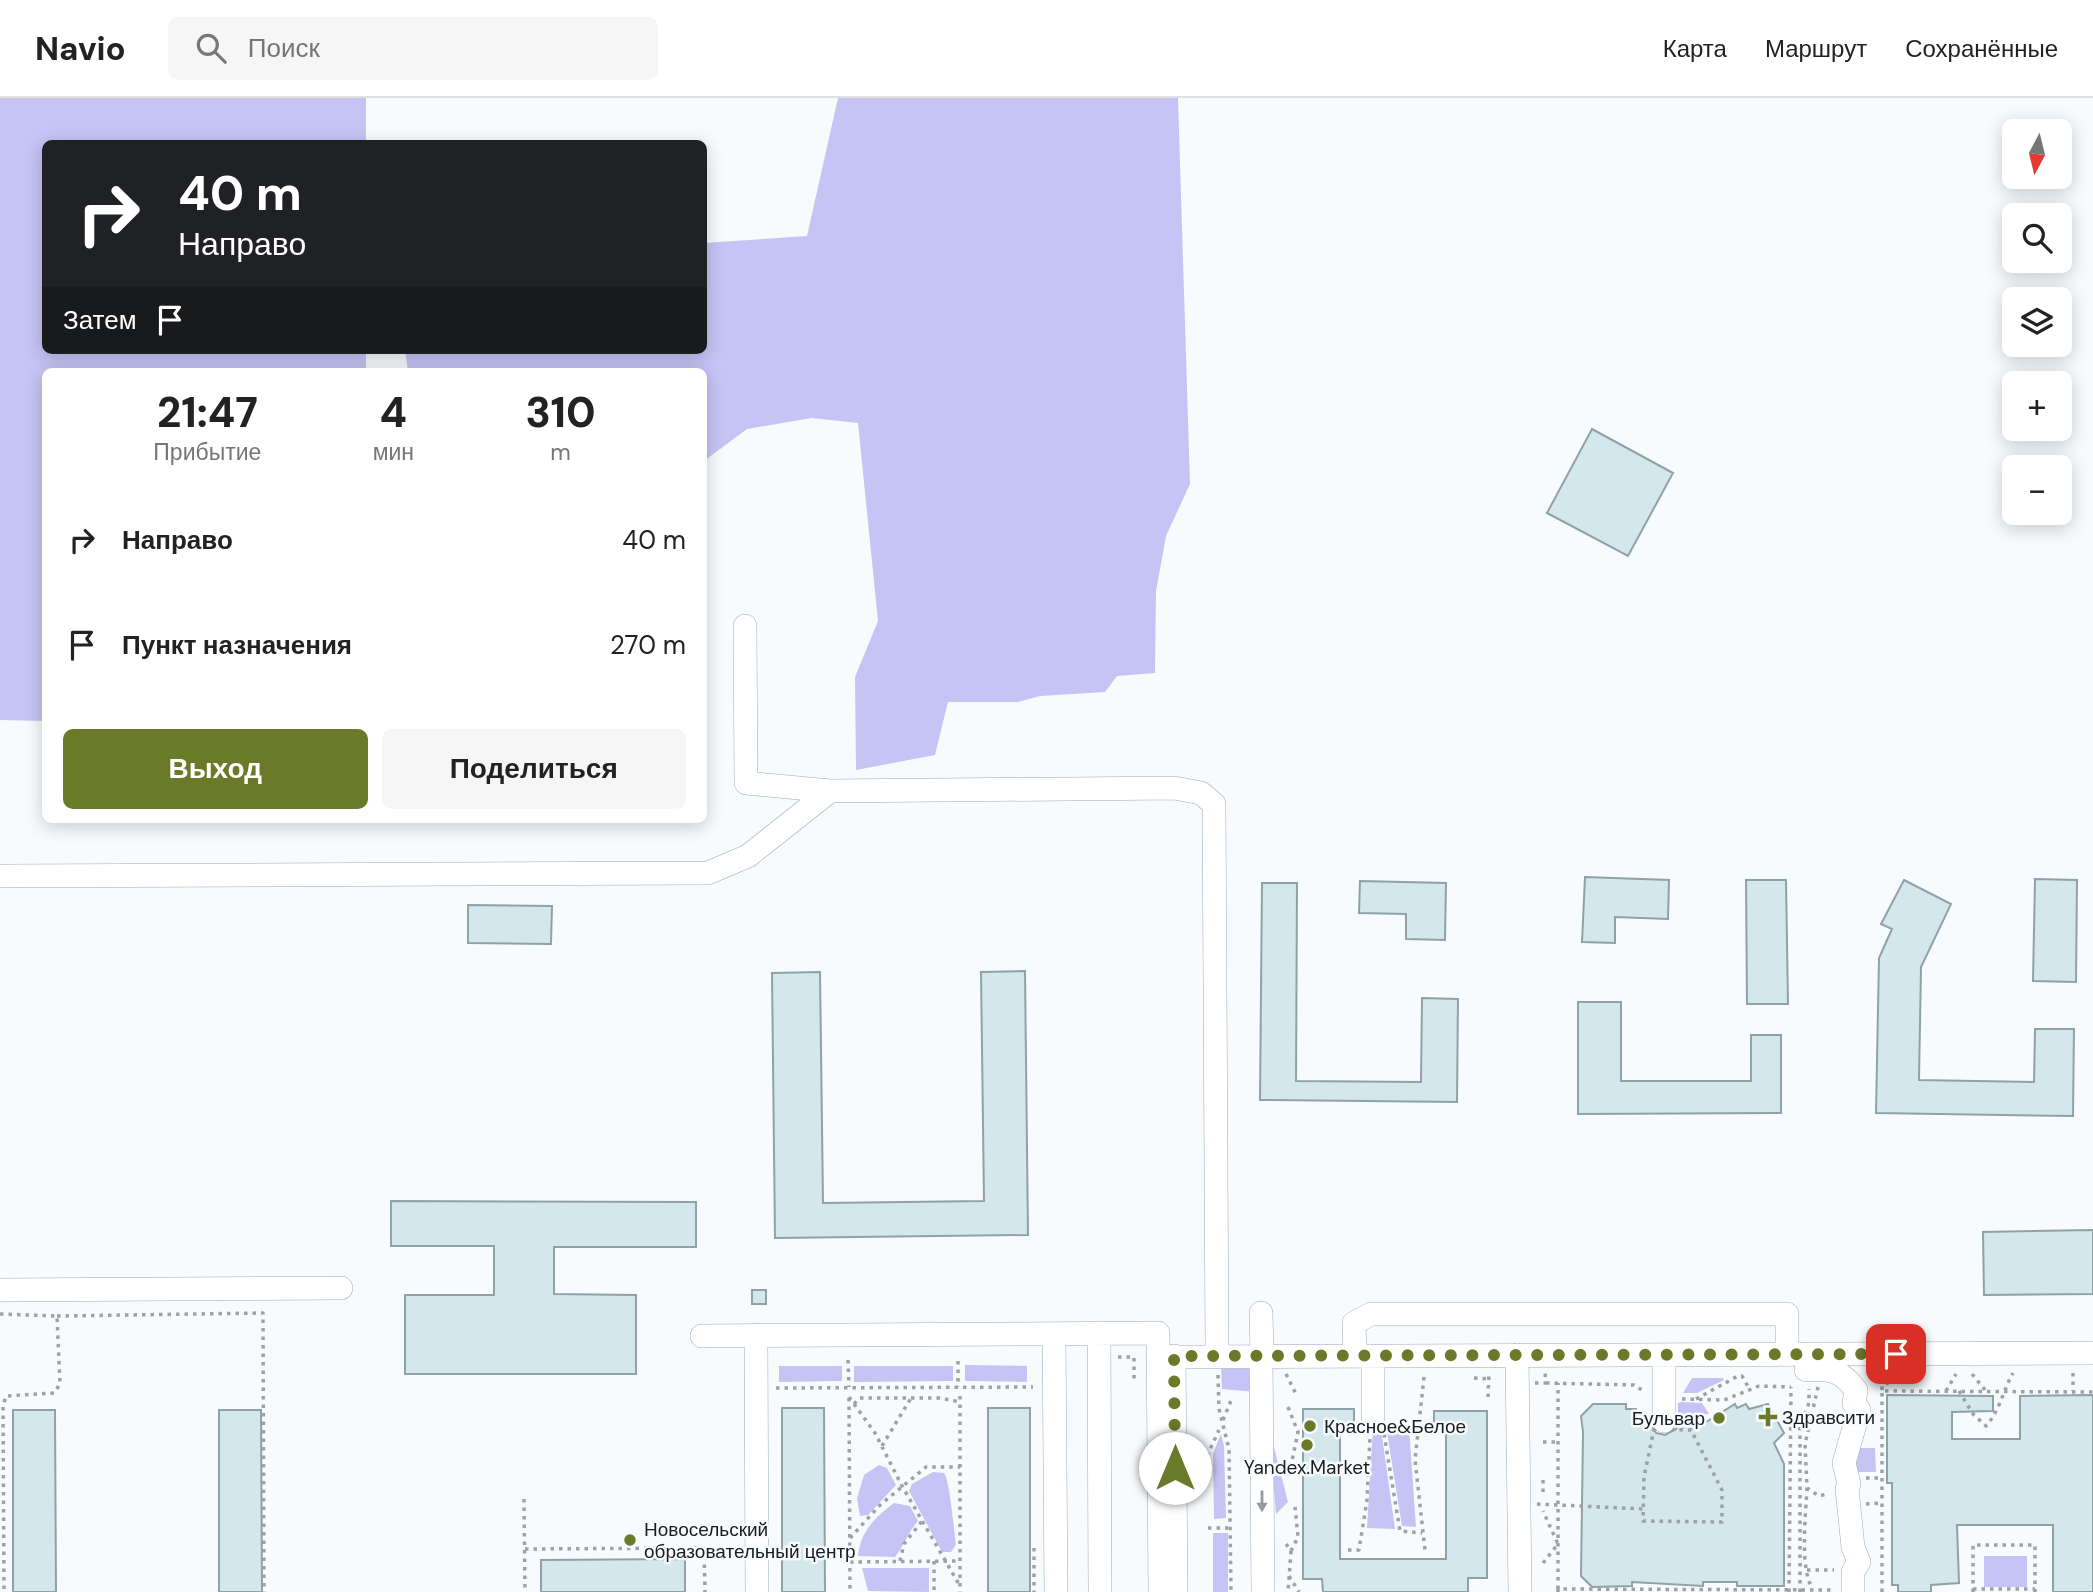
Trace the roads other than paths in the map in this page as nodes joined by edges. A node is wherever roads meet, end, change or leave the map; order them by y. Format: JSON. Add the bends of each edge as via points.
{"nodes":[{"id":1,"x":745,"y":626,"type":"dead end"},
{"id":2,"x":830,"y":791,"type":"junction"},
{"id":3,"x":0,"y":876,"type":"edge"},
{"id":4,"x":341,"y":1288,"type":"dead end"},
{"id":5,"x":0,"y":1290,"type":"edge"},
{"id":6,"x":1261,"y":1313,"type":"dead end"},
{"id":7,"x":1054,"y":1334,"type":"junction"},
{"id":8,"x":1099,"y":1334,"type":"junction"},
{"id":9,"x":756,"y":1335,"type":"junction"},
{"id":10,"x":702,"y":1336,"type":"dead end"},
{"id":11,"x":1217,"y":1347,"type":"dead end"},
{"id":12,"x":2093,"y":1353,"type":"edge"},
{"id":13,"x":1262,"y":1355,"type":"junction"},
{"id":14,"x":1517,"y":1355,"type":"junction"},
{"id":15,"x":1664,"y":1355,"type":"junction"},
{"id":16,"x":1166,"y":1357,"type":"junction"},
{"id":17,"x":1364,"y":1357,"type":"junction"},
{"id":18,"x":1803,"y":1375,"type":"junction"},
{"id":19,"x":1664,"y":1421,"type":"dead end"},
{"id":20,"x":1372,"y":1422,"type":"road end"},
{"id":21,"x":1853,"y":1582,"type":"edge"},
{"id":22,"x":757,"y":1592,"type":"edge"},
{"id":23,"x":1056,"y":1592,"type":"edge"},
{"id":24,"x":1100,"y":1592,"type":"edge"},
{"id":25,"x":1160,"y":1592,"type":"edge"},
{"id":26,"x":1176,"y":1592,"type":"edge"},
{"id":27,"x":1263,"y":1592,"type":"edge"},
{"id":28,"x":1520,"y":1592,"type":"edge"}],
"edges":[{"from":1,"to":2,"type":"street","via":[[746,783]]},
{"from":2,"to":3,"type":"street","via":[[748,856],[708,873]]},
{"from":2,"to":11,"type":"street","via":[[1174,788],[1201,793],[1213,804]]},
{"from":4,"to":5,"type":"street"},
{"from":6,"to":13,"type":"street"},
{"from":7,"to":8,"type":"street"},
{"from":7,"to":9,"type":"street"},
{"from":7,"to":23,"type":"street"},
{"from":8,"to":16,"type":"street","via":[[1158,1333]]},
{"from":8,"to":24,"type":"street"},
{"from":9,"to":10,"type":"street"},
{"from":9,"to":22,"type":"street"},
{"from":12,"to":18,"type":"street"},
{"from":13,"to":16,"type":"street"},
{"from":13,"to":17,"type":"street"},
{"from":13,"to":27,"type":"street","one_way":true},
{"from":14,"to":15,"type":"street"},
{"from":14,"to":17,"type":"street"},
{"from":14,"to":28,"type":"street"},
{"from":15,"to":18,"type":"street"},
{"from":15,"to":19,"type":"street"},
{"from":16,"to":25,"type":"street"},
{"from":16,"to":26,"type":"street"},
{"from":17,"to":18,"type":"street","via":[[1354,1324],[1371,1314],[1787,1314]]},
{"from":17,"to":20,"type":"street"},
{"from":18,"to":21,"type":"street","via":[[1833,1368],[1856,1390],[1854,1403],[1859,1410],[1844,1463],[1853,1547],[1859,1562]]}]}
